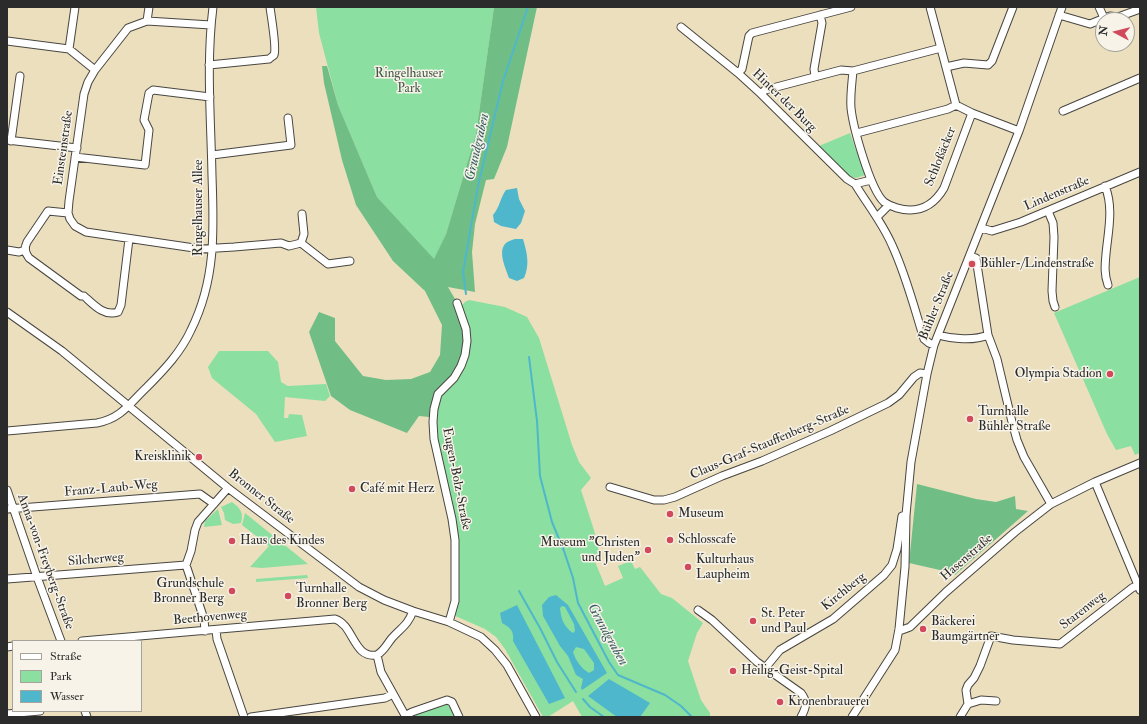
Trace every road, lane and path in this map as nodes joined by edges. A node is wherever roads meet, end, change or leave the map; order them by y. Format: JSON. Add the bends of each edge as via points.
{"nodes":[{"id":1,"x":75,"y":7,"type":"edge"},
{"id":2,"x":149,"y":7,"type":"edge"},
{"id":3,"x":213,"y":7,"type":"edge"},
{"id":4,"x":270,"y":7,"type":"edge"},
{"id":5,"x":851,"y":7,"type":"edge"},
{"id":6,"x":930,"y":7,"type":"edge"},
{"id":7,"x":1013,"y":7,"type":"edge"},
{"id":8,"x":1062,"y":7,"type":"edge"},
{"id":9,"x":820,"y":15,"type":"junction"},
{"id":10,"x":1059,"y":15,"type":"junction"},
{"id":11,"x":147,"y":21,"type":"junction"},
{"id":12,"x":1095,"y":22,"type":"edge"},
{"id":13,"x":211,"y":25,"type":"junction"},
{"id":14,"x":681,"y":27,"type":"dead end"},
{"id":15,"x":7,"y":41,"type":"edge"},
{"id":16,"x":940,"y":48,"type":"junction"},
{"id":17,"x":69,"y":49,"type":"junction"},
{"id":18,"x":209,"y":65,"type":"junction"},
{"id":19,"x":946,"y":67,"type":"junction"},
{"id":20,"x":95,"y":70,"type":"junction"},
{"id":21,"x":853,"y":71,"type":"junction"},
{"id":22,"x":738,"y":73,"type":"junction"},
{"id":23,"x":20,"y":76,"type":"dead end"},
{"id":24,"x":815,"y":76,"type":"junction"},
{"id":25,"x":1140,"y":78,"type":"edge"},
{"id":26,"x":761,"y":94,"type":"junction"},
{"id":27,"x":210,"y":97,"type":"junction"},
{"id":28,"x":956,"y":105,"type":"junction"},
{"id":29,"x":1063,"y":111,"type":"dead end"},
{"id":30,"x":972,"y":113,"type":"junction"},
{"id":31,"x":288,"y":118,"type":"dead end"},
{"id":32,"x":1019,"y":131,"type":"junction"},
{"id":33,"x":857,"y":133,"type":"junction"},
{"id":34,"x":9,"y":140,"type":"edge"},
{"id":35,"x":77,"y":148,"type":"junction"},
{"id":36,"x":212,"y":155,"type":"junction"},
{"id":37,"x":75,"y":157,"type":"junction"},
{"id":38,"x":1140,"y":172,"type":"edge"},
{"id":39,"x":870,"y":180,"type":"junction"},
{"id":40,"x":855,"y":184,"type":"junction"},
{"id":41,"x":1105,"y":186,"type":"junction"},
{"id":42,"x":889,"y":205,"type":"junction"},
{"id":43,"x":1048,"y":211,"type":"junction"},
{"id":44,"x":68,"y":213,"type":"junction"},
{"id":45,"x":302,"y":214,"type":"dead end"},
{"id":46,"x":878,"y":217,"type":"junction"},
{"id":47,"x":981,"y":228,"type":"junction"},
{"id":48,"x":129,"y":239,"type":"junction"},
{"id":49,"x":301,"y":244,"type":"junction"},
{"id":50,"x":213,"y":249,"type":"junction"},
{"id":51,"x":7,"y":250,"type":"edge"},
{"id":52,"x":25,"y":250,"type":"junction"},
{"id":53,"x":970,"y":256,"type":"junction"},
{"id":54,"x":350,"y":261,"type":"dead end"},
{"id":55,"x":1108,"y":285,"type":"dead end"},
{"id":56,"x":457,"y":303,"type":"dead end"},
{"id":57,"x":1055,"y":307,"type":"dead end"},
{"id":58,"x":7,"y":312,"type":"edge"},
{"id":59,"x":938,"y":335,"type":"junction"},
{"id":60,"x":988,"y":336,"type":"junction"},
{"id":61,"x":934,"y":345,"type":"junction"},
{"id":62,"x":927,"y":374,"type":"junction"},
{"id":63,"x":128,"y":406,"type":"junction"},
{"id":64,"x":7,"y":431,"type":"edge"},
{"id":65,"x":1140,"y":463,"type":"edge"},
{"id":66,"x":1095,"y":482,"type":"junction"},
{"id":67,"x":610,"y":487,"type":"dead end"},
{"id":68,"x":228,"y":488,"type":"junction"},
{"id":69,"x":7,"y":490,"type":"edge"},
{"id":70,"x":214,"y":504,"type":"junction"},
{"id":71,"x":1051,"y":504,"type":"junction"},
{"id":72,"x":10,"y":509,"type":"edge"},
{"id":73,"x":906,"y":515,"type":"junction"},
{"id":74,"x":186,"y":565,"type":"junction"},
{"id":75,"x":37,"y":577,"type":"junction"},
{"id":76,"x":7,"y":579,"type":"edge"},
{"id":77,"x":1139,"y":588,"type":"edge"},
{"id":78,"x":698,"y":610,"type":"dead end"},
{"id":79,"x":413,"y":611,"type":"junction"},
{"id":80,"x":449,"y":622,"type":"junction"},
{"id":81,"x":899,"y":629,"type":"junction"},
{"id":82,"x":216,"y":630,"type":"junction"},
{"id":83,"x":206,"y":631,"type":"junction"},
{"id":84,"x":61,"y":640,"type":"edge"},
{"id":85,"x":94,"y":640,"type":"edge"},
{"id":86,"x":377,"y":655,"type":"junction"},
{"id":87,"x":766,"y":667,"type":"junction"},
{"id":88,"x":393,"y":694,"type":"junction"},
{"id":89,"x":996,"y":701,"type":"dead end"},
{"id":90,"x":968,"y":704,"type":"junction"},
{"id":91,"x":29,"y":712,"type":"edge"},
{"id":92,"x":7,"y":714,"type":"edge"},
{"id":93,"x":406,"y":716,"type":"edge"},
{"id":94,"x":852,"y":716,"type":"edge"},
{"id":95,"x":244,"y":717,"type":"edge"},
{"id":96,"x":251,"y":717,"type":"edge"},
{"id":97,"x":459,"y":717,"type":"edge"},
{"id":98,"x":536,"y":717,"type":"edge"},
{"id":99,"x":801,"y":717,"type":"edge"},
{"id":100,"x":960,"y":717,"type":"edge"}],
"edges":[{"from":1,"to":17,"type":"street"},
{"from":2,"to":11,"type":"street"},
{"from":3,"to":13,"type":"street","name":"Ringelhauser Allee"},
{"from":4,"to":18,"type":"street","via":[[275,50],[269,59]]},
{"from":5,"to":9,"type":"street"},
{"from":6,"to":16,"type":"street"},
{"from":7,"to":19,"type":"street","via":[[988,66],[964,63]]},
{"from":8,"to":10,"type":"street","name":"Bühler Straße"},
{"from":9,"to":22,"type":"street","via":[[752,33],[749,36],[742,69]]},
{"from":9,"to":24,"type":"street","via":[[822,23]]},
{"from":10,"to":12,"type":"street","via":[[1090,24]]},
{"from":10,"to":32,"type":"street","name":"Bühler Straße"},
{"from":11,"to":13,"type":"street","name":"Einsteinstraße"},
{"from":11,"to":20,"type":"street","name":"Einsteinstraße","via":[[128,28]]},
{"from":13,"to":18,"type":"street","name":"Ringelhauser Allee"},
{"from":14,"to":22,"type":"street","name":"Hinter der Burg"},
{"from":15,"to":17,"type":"street"},
{"from":16,"to":19,"type":"street"},
{"from":16,"to":21,"type":"street"},
{"from":17,"to":20,"type":"street"},
{"from":18,"to":27,"type":"street","name":"Ringelhauser Allee"},
{"from":19,"to":28,"type":"street"},
{"from":20,"to":35,"type":"street","name":"Einsteinstraße","via":[[84,94]]},
{"from":21,"to":24,"type":"street","via":[[841,70]]},
{"from":21,"to":33,"type":"street","via":[[851,107]]},
{"from":22,"to":26,"type":"street","name":"Hinter der Burg"},
{"from":23,"to":34,"type":"street"},
{"from":24,"to":26,"type":"street","via":[[764,90]]},
{"from":25,"to":29,"type":"street"},
{"from":26,"to":40,"type":"street","name":"Hinter der Burg"},
{"from":27,"to":36,"type":"street","name":"Ringelhauser Allee"},
{"from":27,"to":37,"type":"street","via":[[153,90],[148,93],[144,120],[149,130],[145,165]]},
{"from":28,"to":30,"type":"street"},
{"from":28,"to":33,"type":"street","name":"Schloßäcker"},
{"from":30,"to":32,"type":"street"},
{"from":30,"to":42,"type":"street","name":"Schloßäcker","via":[[939,196],[917,209]]},
{"from":31,"to":36,"type":"street","via":[[291,145]]},
{"from":32,"to":47,"type":"street","name":"Bühler Straße"},
{"from":33,"to":39,"type":"street"},
{"from":34,"to":35,"type":"street"},
{"from":35,"to":37,"type":"street","name":"Einsteinstraße"},
{"from":36,"to":50,"type":"street","name":"Ringelhauser Allee"},
{"from":37,"to":44,"type":"street","name":"Einsteinstraße"},
{"from":38,"to":41,"type":"street","name":"Lindenstraße"},
{"from":39,"to":40,"type":"street"},
{"from":39,"to":42,"type":"street","via":[[879,196]]},
{"from":40,"to":46,"type":"street","name":"Hinter der Burg"},
{"from":41,"to":43,"type":"street","name":"Lindenstraße"},
{"from":41,"to":55,"type":"street","via":[[1110,209],[1105,271]]},
{"from":42,"to":46,"type":"street"},
{"from":43,"to":47,"type":"street","name":"Lindenstraße","via":[[992,231]]},
{"from":43,"to":57,"type":"street","via":[[1054,230],[1052,291]]},
{"from":44,"to":48,"type":"street","via":[[79,230]]},
{"from":44,"to":52,"type":"street","via":[[48,211],[27,242]]},
{"from":45,"to":49,"type":"street","via":[[304,234]]},
{"from":46,"to":61,"type":"street","name":"Hinter der Burg","via":[[900,263],[924,339]]},
{"from":47,"to":53,"type":"street","name":"Bühler Straße"},
{"from":48,"to":50,"type":"street"},
{"from":48,"to":52,"type":"street","via":[[121,305],[115,313],[102,311],[29,258]]},
{"from":49,"to":50,"type":"street","via":[[289,246],[281,243]]},
{"from":49,"to":54,"type":"street","via":[[328,264]]},
{"from":50,"to":63,"type":"street","name":"Ringelhauser Allee","via":[[204,298],[191,331],[166,368]]},
{"from":51,"to":52,"type":"street"},
{"from":53,"to":59,"type":"street","name":"Bühler Straße"},
{"from":53,"to":60,"type":"street","via":[[976,258]]},
{"from":56,"to":80,"type":"street","name":"Eugen-Bolz-Straße","via":[[466,329],[466,355],[454,378],[438,394],[433,422],[434,440],[455,540],[455,601]]},
{"from":58,"to":63,"type":"street","name":"Bronner Straße","via":[[62,351]]},
{"from":59,"to":60,"type":"street","via":[[947,338]]},
{"from":59,"to":61,"type":"street","name":"Bühler Straße"},
{"from":60,"to":71,"type":"street","via":[[997,359],[1017,440]]},
{"from":61,"to":62,"type":"street","name":"Bühler Straße"},
{"from":62,"to":67,"type":"street","name":"Claus-Graf-Stauffenberg-Straße","via":[[920,373],[914,377],[899,395],[881,407],[762,461],[674,497],[654,500]]},
{"from":62,"to":73,"type":"street","name":"Bühler Straße","via":[[911,462]]},
{"from":63,"to":64,"type":"street","name":"Ringelhauser Allee","via":[[118,415],[105,421]]},
{"from":63,"to":68,"type":"street","name":"Bronner Straße"},
{"from":65,"to":66,"type":"street","name":"Hasenstraße"},
{"from":66,"to":71,"type":"street","name":"Hasenstraße"},
{"from":66,"to":77,"type":"street"},
{"from":68,"to":70,"type":"street"},
{"from":68,"to":79,"type":"street","name":"Bronner Straße","via":[[359,587]]},
{"from":69,"to":72,"type":"street","name":"Anna-von-Freyberg-Straße"},
{"from":70,"to":72,"type":"street","name":"Franz-Laub-Weg","via":[[200,494]]},
{"from":70,"to":74,"type":"street","via":[[198,522]]},
{"from":71,"to":81,"type":"street","name":"Hasenstraße","via":[[946,592],[910,627]]},
{"from":72,"to":75,"type":"street","name":"Anna-von-Freyberg-Straße"},
{"from":73,"to":81,"type":"street","name":"Bühler Straße","via":[[905,567]]},
{"from":73,"to":87,"type":"street","name":"Kirchberg","via":[[902,516],[892,565],[884,575],[833,619],[780,650]]},
{"from":74,"to":75,"type":"street","name":"Silcherweg"},
{"from":74,"to":83,"type":"street"},
{"from":75,"to":76,"type":"street","name":"Silcherweg"},
{"from":75,"to":84,"type":"street","name":"Anna-von-Freyberg-Straße"},
{"from":77,"to":90,"type":"street","name":"Starenweg","via":[[1132,588],[1060,644],[991,636],[983,659],[966,690]]},
{"from":78,"to":87,"type":"street"},
{"from":79,"to":80,"type":"street","name":"Bronner Straße"},
{"from":79,"to":86,"type":"street","via":[[408,623]]},
{"from":80,"to":98,"type":"street","name":"Bronner Straße","via":[[481,637],[496,650]]},
{"from":81,"to":94,"type":"street","via":[[895,650]]},
{"from":82,"to":83,"type":"street","name":"Beethovenweg"},
{"from":82,"to":86,"type":"street","name":"Beethovenweg","via":[[334,619],[345,625],[363,653]]},
{"from":82,"to":95,"type":"street","via":[[217,640]]},
{"from":83,"to":85,"type":"street","name":"Beethovenweg"},
{"from":86,"to":88,"type":"street","via":[[381,672]]},
{"from":87,"to":99,"type":"street","via":[[805,698],[806,704]]},
{"from":88,"to":93,"type":"street"},
{"from":88,"to":96,"type":"street","via":[[385,698]]},
{"from":89,"to":90,"type":"street","via":[[981,700]]},
{"from":90,"to":100,"type":"street"},
{"from":91,"to":92,"type":"street"},
{"from":93,"to":97,"type":"street","via":[[447,700],[452,702]]}]}
